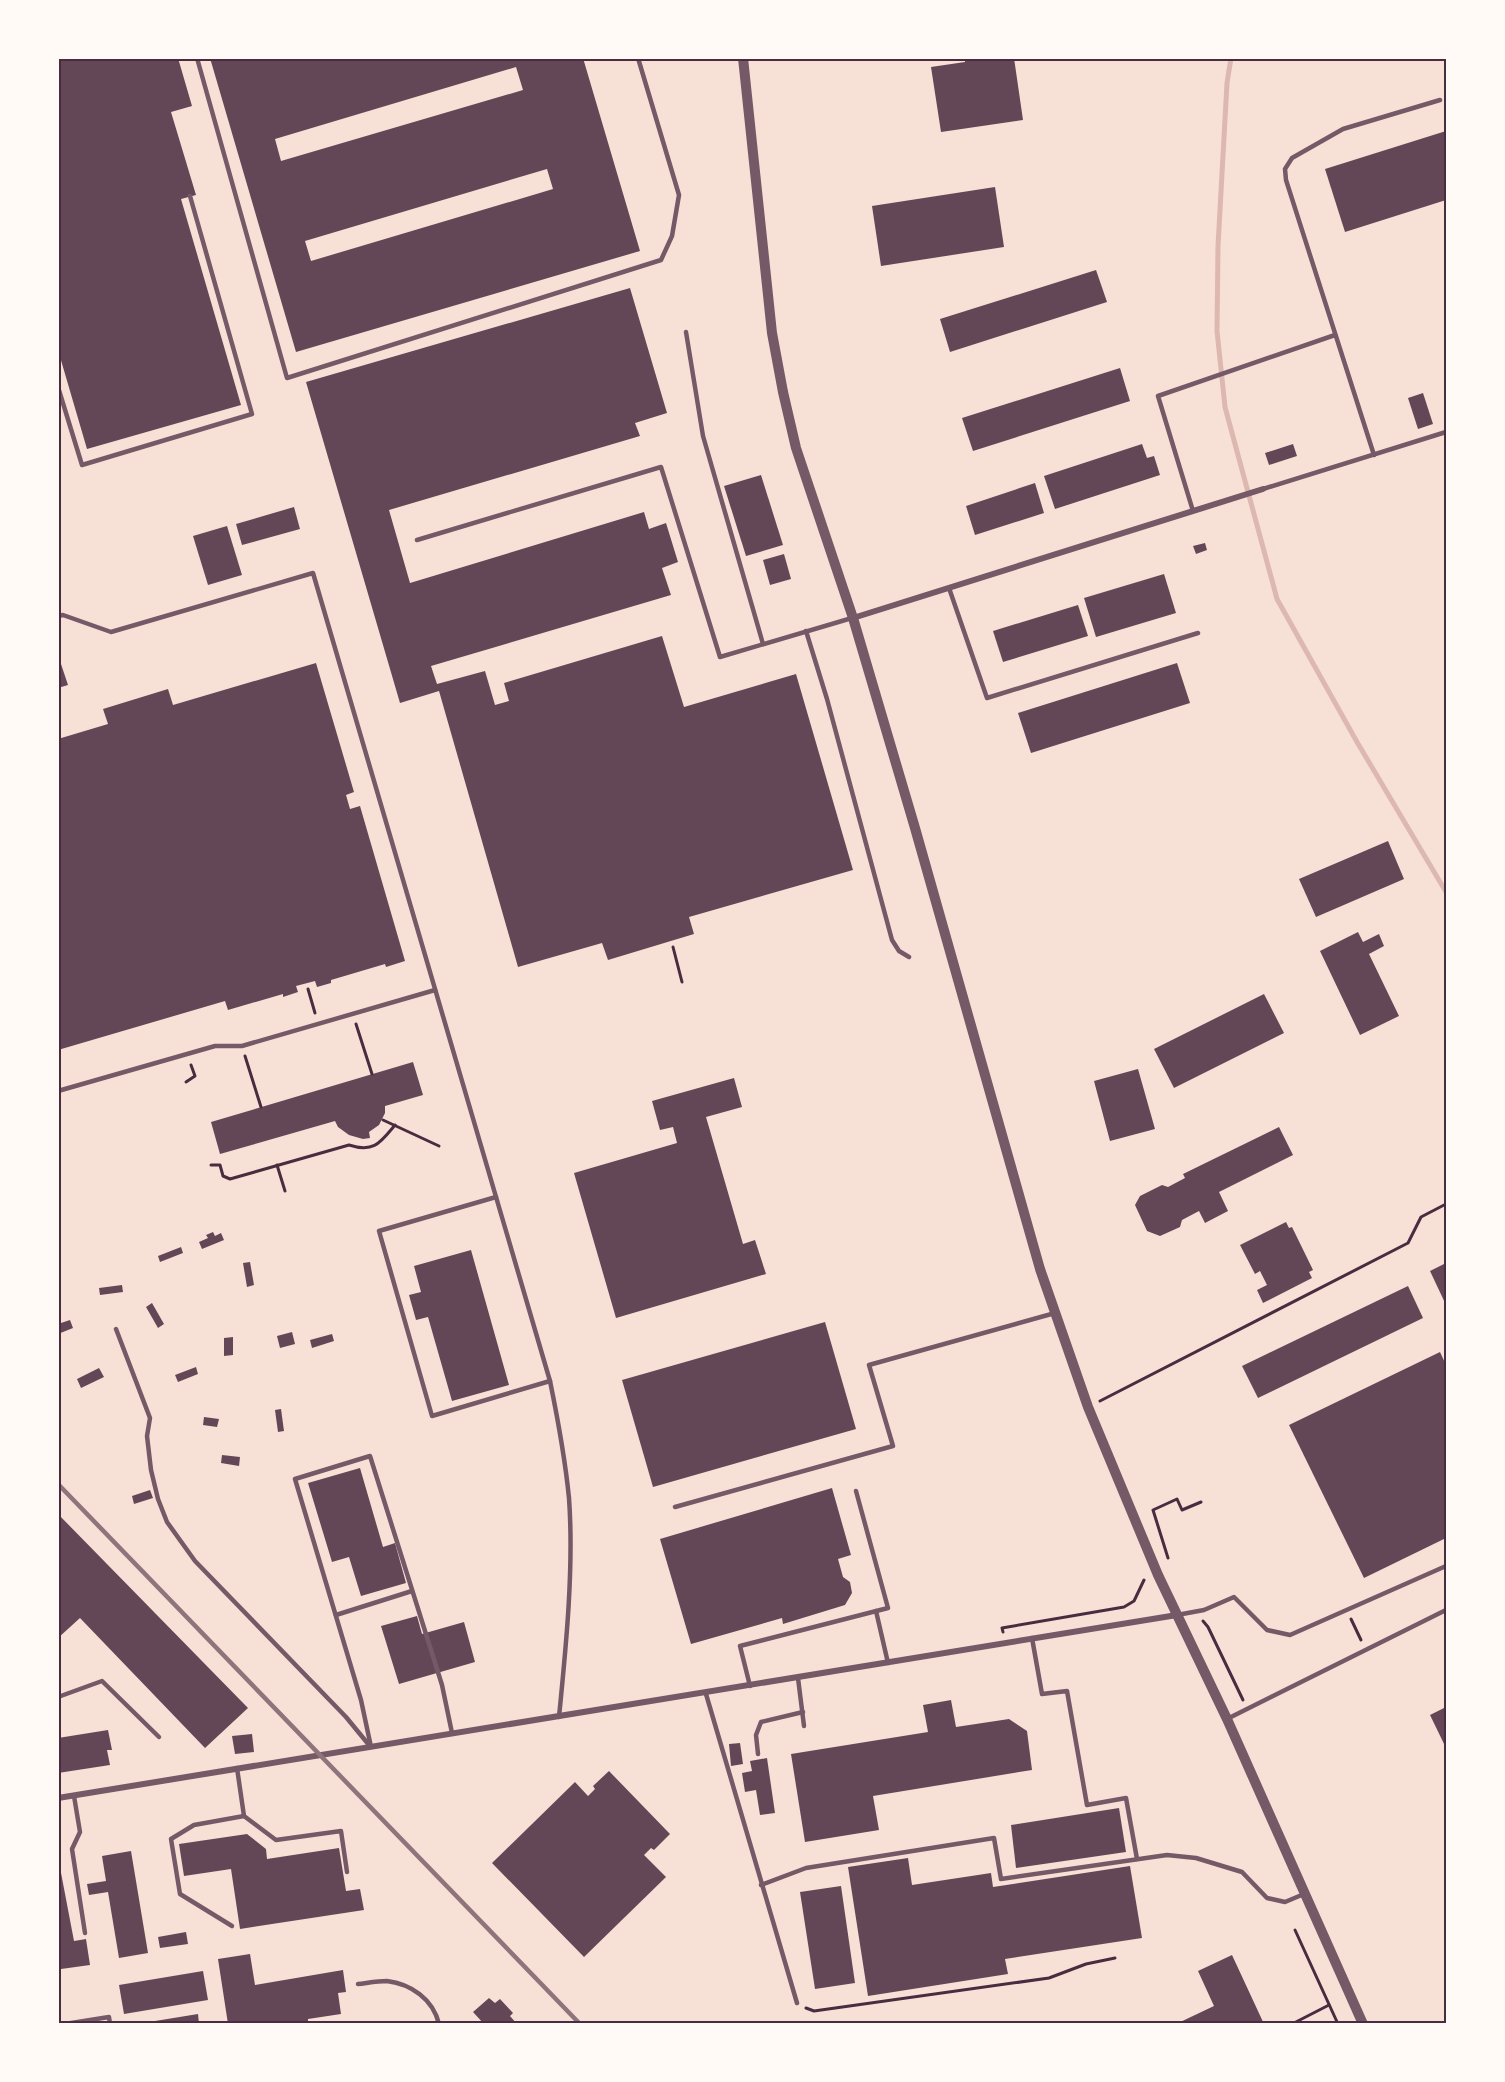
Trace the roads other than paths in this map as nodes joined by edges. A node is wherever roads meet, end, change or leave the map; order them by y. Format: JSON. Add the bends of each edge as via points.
{"nodes":[{"id":1,"x":197,"y":58,"type":"edge"},
{"id":2,"x":638,"y":58,"type":"edge"},
{"id":3,"x":743,"y":58,"type":"edge"},
{"id":4,"x":1440,"y":100,"type":"dead end"},
{"id":5,"x":190,"y":196,"type":"dead end"},
{"id":6,"x":686,"y":332,"type":"dead end"},
{"id":7,"x":1335,"y":336,"type":"junction"},
{"id":8,"x":58,"y":387,"type":"edge"},
{"id":9,"x":1446,"y":432,"type":"edge"},
{"id":10,"x":1374,"y":455,"type":"junction"},
{"id":11,"x":1263,"y":489,"type":"joint"},
{"id":12,"x":1193,"y":511,"type":"junction"},
{"id":13,"x":417,"y":540,"type":"dead end"},
{"id":14,"x":949,"y":588,"type":"junction"},
{"id":15,"x":58,"y":616,"type":"edge"},
{"id":16,"x":853,"y":618,"type":"junction"},
{"id":17,"x":806,"y":631,"type":"junction"},
{"id":18,"x":1198,"y":633,"type":"dead end"},
{"id":19,"x":763,"y":644,"type":"junction"},
{"id":20,"x":909,"y":957,"type":"dead end"},
{"id":21,"x":435,"y":990,"type":"junction"},
{"id":22,"x":58,"y":1091,"type":"edge"},
{"id":23,"x":496,"y":1197,"type":"junction"},
{"id":24,"x":1055,"y":1313,"type":"junction"},
{"id":25,"x":116,"y":1329,"type":"dead end"},
{"id":26,"x":550,"y":1381,"type":"junction"},
{"id":27,"x":856,"y":1491,"type":"dead end"},
{"id":28,"x":675,"y":1507,"type":"dead end"},
{"id":29,"x":1446,"y":1566,"type":"edge"},
{"id":30,"x":412,"y":1591,"type":"junction"},
{"id":31,"x":1446,"y":1610,"type":"edge"},
{"id":32,"x":876,"y":1611,"type":"junction"},
{"id":33,"x":336,"y":1615,"type":"junction"},
{"id":34,"x":1177,"y":1615,"type":"junction"},
{"id":35,"x":1032,"y":1638,"type":"junction"},
{"id":36,"x":888,"y":1663,"type":"junction"},
{"id":37,"x":798,"y":1678,"type":"junction"},
{"id":38,"x":750,"y":1686,"type":"junction"},
{"id":39,"x":706,"y":1694,"type":"junction"},
{"id":40,"x":58,"y":1697,"type":"edge"},
{"id":41,"x":803,"y":1712,"type":"junction"},
{"id":42,"x":559,"y":1717,"type":"junction"},
{"id":43,"x":1227,"y":1719,"type":"junction"},
{"id":44,"x":804,"y":1726,"type":"dead end"},
{"id":45,"x":452,"y":1733,"type":"junction"},
{"id":46,"x":159,"y":1737,"type":"dead end"},
{"id":47,"x":371,"y":1747,"type":"junction"},
{"id":48,"x":758,"y":1754,"type":"dead end"},
{"id":49,"x":237,"y":1768,"type":"junction"},
{"id":50,"x":74,"y":1796,"type":"junction"},
{"id":51,"x":58,"y":1798,"type":"edge"},
{"id":52,"x":244,"y":1816,"type":"junction"},
{"id":53,"x":1137,"y":1859,"type":"junction"},
{"id":54,"x":347,"y":1872,"type":"dead end"},
{"id":55,"x":761,"y":1885,"type":"junction"},
{"id":56,"x":1304,"y":1894,"type":"junction"},
{"id":57,"x":232,"y":1926,"type":"dead end"},
{"id":58,"x":85,"y":1933,"type":"dead end"},
{"id":59,"x":358,"y":1984,"type":"dead end"},
{"id":60,"x":796,"y":2004,"type":"road end"},
{"id":61,"x":65,"y":2024,"type":"edge"},
{"id":62,"x":110,"y":2024,"type":"edge"},
{"id":63,"x":439,"y":2024,"type":"edge"},
{"id":64,"x":1363,"y":2024,"type":"edge"}],
"edges":[{"from":1,"to":2,"type":"lane","via":[[287,378],[661,260],[672,236],[679,195]]},
{"from":3,"to":16,"type":"street","via":[[772,333],[783,392],[796,448]]},
{"from":4,"to":7,"type":"lane","via":[[1343,129],[1287,164],[1286,180]]},
{"from":5,"to":8,"type":"lane","via":[[252,414],[82,465]]},
{"from":6,"to":19,"type":"lane","via":[[703,436]]},
{"from":7,"to":10,"type":"lane"},
{"from":7,"to":12,"type":"lane","via":[[1158,396]]},
{"from":9,"to":10,"type":"lane"},
{"from":10,"to":11,"type":"lane"},
{"from":11,"to":12,"type":"street"},
{"from":12,"to":14,"type":"street"},
{"from":13,"to":19,"type":"lane","via":[[661,467],[720,657]]},
{"from":14,"to":16,"type":"street"},
{"from":14,"to":18,"type":"lane","via":[[987,698]]},
{"from":15,"to":21,"type":"lane","via":[[111,632],[313,573]]},
{"from":16,"to":17,"type":"lane"},
{"from":16,"to":24,"type":"street"},
{"from":17,"to":19,"type":"lane"},
{"from":17,"to":20,"type":"lane","via":[[887,922],[895,946]]},
{"from":21,"to":22,"type":"lane","via":[[242,1046],[215,1046]]},
{"from":21,"to":23,"type":"lane"},
{"from":23,"to":26,"type":"lane"},
{"from":23,"to":26,"type":"lane","via":[[379,1232],[432,1416]]},
{"from":24,"to":28,"type":"lane","via":[[869,1365],[893,1446]]},
{"from":24,"to":34,"type":"street","via":[[1088,1407]]},
{"from":25,"to":47,"type":"lane","via":[[150,1418],[147,1436],[151,1470],[167,1522],[195,1561]]},
{"from":26,"to":42,"type":"lane","via":[[562,1437],[569,1500],[566,1649]]},
{"from":27,"to":32,"type":"lane","via":[[888,1608]]},
{"from":29,"to":34,"type":"lane","via":[[1290,1635],[1267,1630],[1234,1597],[1204,1610]]},
{"from":30,"to":33,"type":"lane"},
{"from":30,"to":33,"type":"lane","via":[[370,1456],[295,1479]]},
{"from":30,"to":45,"type":"lane","via":[[442,1685]]},
{"from":31,"to":43,"type":"lane"},
{"from":32,"to":36,"type":"lane"},
{"from":32,"to":38,"type":"lane","via":[[740,1646]]},
{"from":33,"to":47,"type":"lane"},
{"from":34,"to":35,"type":"street"},
{"from":34,"to":43,"type":"street"},
{"from":35,"to":36,"type":"street"},
{"from":35,"to":53,"type":"lane","via":[[1042,1695],[1067,1690],[1088,1805],[1126,1798]]},
{"from":36,"to":37,"type":"street"},
{"from":37,"to":38,"type":"street"},
{"from":37,"to":41,"type":"lane"},
{"from":38,"to":39,"type":"street"},
{"from":39,"to":42,"type":"street"},
{"from":39,"to":55,"type":"lane"},
{"from":40,"to":46,"type":"lane","via":[[102,1681]]},
{"from":41,"to":44,"type":"lane"},
{"from":41,"to":48,"type":"lane","via":[[761,1722],[756,1735]]},
{"from":42,"to":45,"type":"street"},
{"from":43,"to":56,"type":"street"},
{"from":45,"to":47,"type":"street"},
{"from":47,"to":49,"type":"street"},
{"from":49,"to":50,"type":"street"},
{"from":49,"to":52,"type":"lane"},
{"from":50,"to":51,"type":"street"},
{"from":50,"to":58,"type":"lane","via":[[80,1832],[72,1849]]},
{"from":52,"to":54,"type":"lane","via":[[276,1840],[341,1831]]},
{"from":52,"to":57,"type":"lane","via":[[194,1825],[171,1839],[180,1894]]},
{"from":53,"to":55,"type":"lane","via":[[1001,1879],[994,1838],[806,1868]]},
{"from":53,"to":56,"type":"lane","via":[[1167,1855],[1196,1858],[1242,1872],[1267,1898],[1285,1902]]},
{"from":55,"to":60,"type":"lane"},
{"from":56,"to":64,"type":"street"},
{"from":59,"to":63,"type":"lane","via":[[386,1981],[411,1987],[427,2000]]},
{"from":61,"to":62,"type":"lane","via":[[109,2017]]}]}
